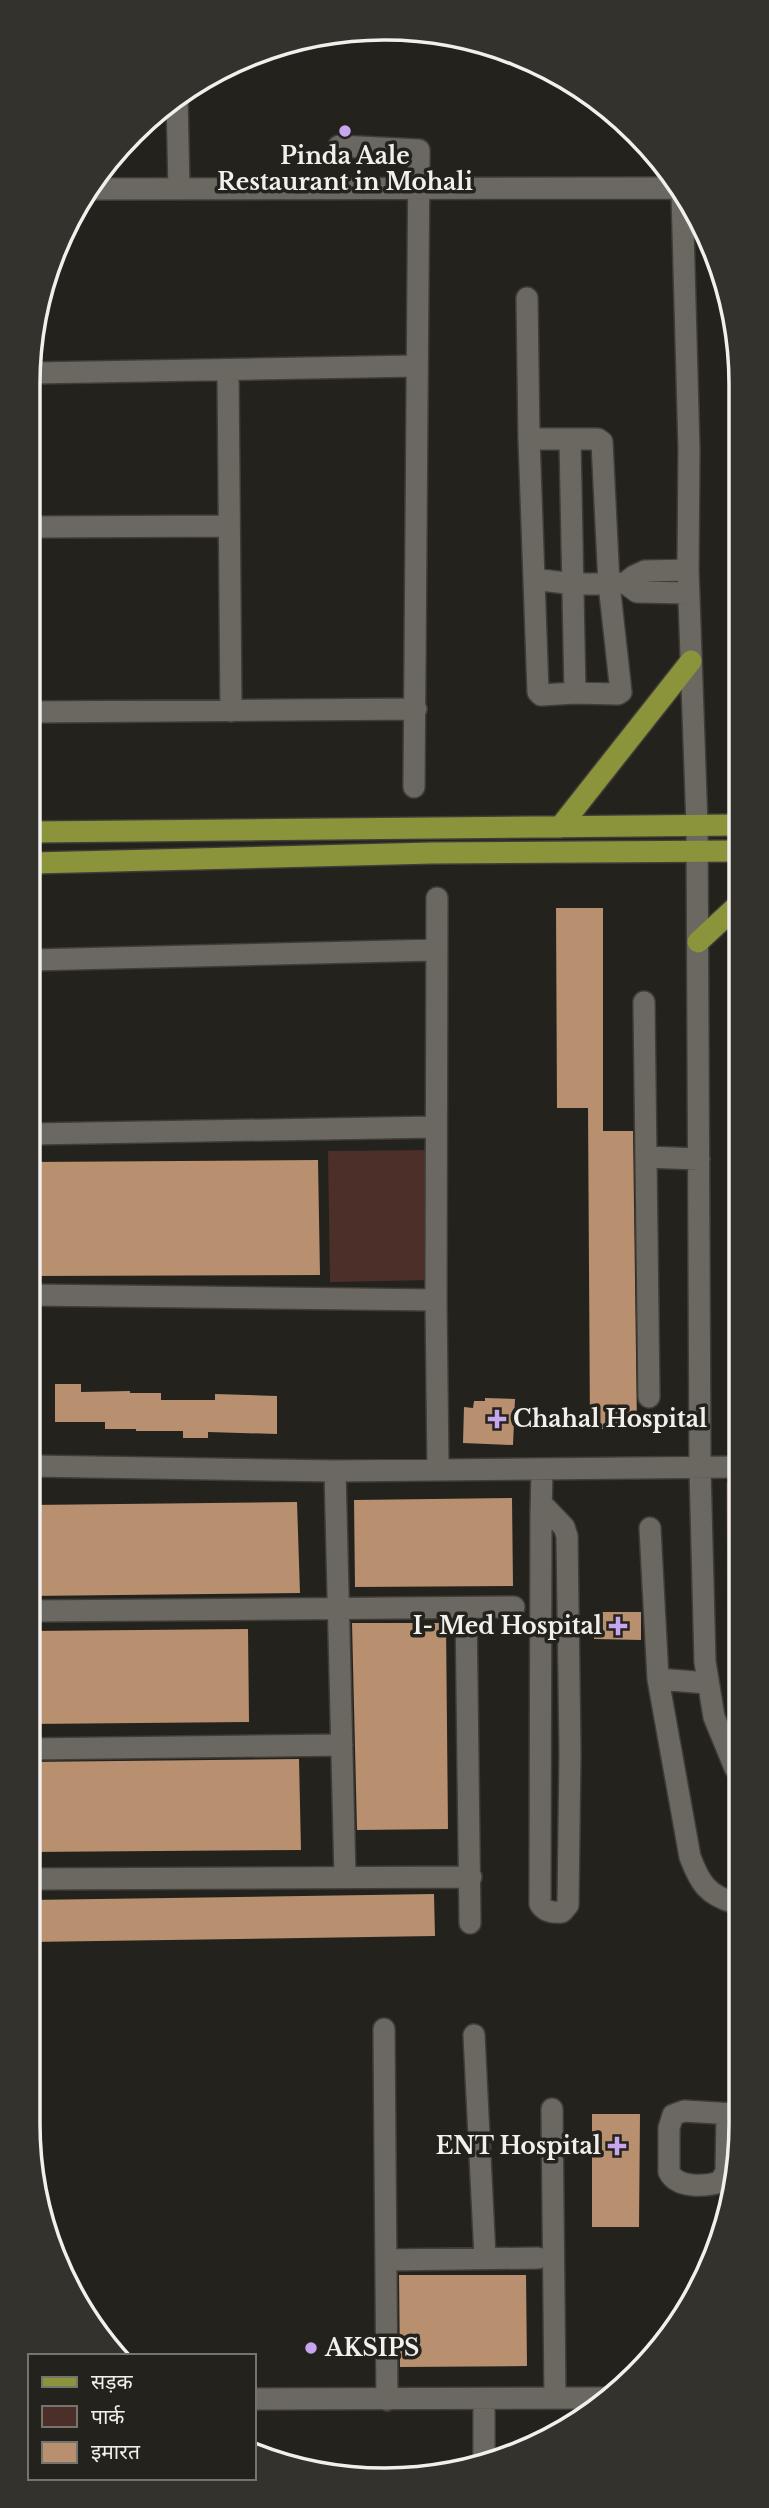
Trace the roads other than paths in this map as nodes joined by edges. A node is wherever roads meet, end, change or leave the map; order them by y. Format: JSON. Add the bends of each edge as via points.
{"nodes":[{"id":1,"x":177,"y":109,"type":"edge"},
{"id":2,"x":339,"y":146,"type":"dead end"},
{"id":3,"x":667,"y":188,"type":"edge"},
{"id":4,"x":101,"y":189,"type":"edge"},
{"id":5,"x":179,"y":189,"type":"junction"},
{"id":6,"x":418,"y":189,"type":"junction"},
{"id":7,"x":682,"y":211,"type":"edge"},
{"id":8,"x":527,"y":298,"type":"dead end"},
{"id":9,"x":416,"y":366,"type":"junction"},
{"id":10,"x":228,"y":370,"type":"junction"},
{"id":11,"x":41,"y":373,"type":"edge"},
{"id":12,"x":529,"y":439,"type":"junction"},
{"id":13,"x":570,"y":440,"type":"junction"},
{"id":14,"x":229,"y":526,"type":"junction"},
{"id":15,"x":40,"y":527,"type":"edge"},
{"id":16,"x":688,"y":570,"type":"junction"},
{"id":17,"x":534,"y":579,"type":"junction"},
{"id":18,"x":573,"y":584,"type":"junction"},
{"id":19,"x":617,"y":584,"type":"junction"},
{"id":20,"x":689,"y":593,"type":"junction"},
{"id":21,"x":691,"y":661,"type":"junction"},
{"id":22,"x":575,"y":693,"type":"junction"},
{"id":23,"x":416,"y":709,"type":"junction"},
{"id":24,"x":231,"y":711,"type":"junction"},
{"id":25,"x":40,"y":712,"type":"edge"},
{"id":26,"x":414,"y":787,"type":"dead end"},
{"id":27,"x":729,"y":825,"type":"edge"},
{"id":28,"x":697,"y":826,"type":"junction"},
{"id":29,"x":560,"y":827,"type":"junction"},
{"id":30,"x":40,"y":832,"type":"edge"},
{"id":31,"x":729,"y":851,"type":"edge"},
{"id":32,"x":697,"y":852,"type":"junction"},
{"id":33,"x":40,"y":863,"type":"edge"},
{"id":34,"x":437,"y":898,"type":"dead end"},
{"id":35,"x":729,"y":913,"type":"edge"},
{"id":36,"x":698,"y":942,"type":"junction"},
{"id":37,"x":436,"y":950,"type":"junction"},
{"id":38,"x":40,"y":960,"type":"edge"},
{"id":39,"x":644,"y":1002,"type":"dead end"},
{"id":40,"x":436,"y":1126,"type":"junction"},
{"id":41,"x":40,"y":1134,"type":"edge"},
{"id":42,"x":646,"y":1157,"type":"junction"},
{"id":43,"x":699,"y":1159,"type":"junction"},
{"id":44,"x":40,"y":1295,"type":"edge"},
{"id":45,"x":436,"y":1300,"type":"junction"},
{"id":46,"x":649,"y":1397,"type":"dead end"},
{"id":47,"x":40,"y":1466,"type":"edge"},
{"id":48,"x":700,"y":1468,"type":"junction"},
{"id":49,"x":729,"y":1468,"type":"edge"},
{"id":50,"x":439,"y":1469,"type":"junction"},
{"id":51,"x":542,"y":1469,"type":"junction"},
{"id":52,"x":335,"y":1471,"type":"junction"},
{"id":53,"x":542,"y":1504,"type":"junction"},
{"id":54,"x":650,"y":1528,"type":"dead end"},
{"id":55,"x":514,"y":1607,"type":"dead end"},
{"id":56,"x":466,"y":1608,"type":"junction"},
{"id":57,"x":338,"y":1610,"type":"junction"},
{"id":58,"x":40,"y":1611,"type":"edge"},
{"id":59,"x":658,"y":1679,"type":"junction"},
{"id":60,"x":707,"y":1683,"type":"junction"},
{"id":61,"x":342,"y":1745,"type":"junction"},
{"id":62,"x":40,"y":1749,"type":"edge"},
{"id":63,"x":729,"y":1754,"type":"edge"},
{"id":64,"x":345,"y":1877,"type":"junction"},
{"id":65,"x":471,"y":1877,"type":"junction"},
{"id":66,"x":40,"y":1879,"type":"edge"},
{"id":67,"x":729,"y":1901,"type":"edge"},
{"id":68,"x":470,"y":1923,"type":"dead end"},
{"id":69,"x":384,"y":2029,"type":"dead end"},
{"id":70,"x":474,"y":2035,"type":"dead end"},
{"id":71,"x":552,"y":2109,"type":"dead end"},
{"id":72,"x":485,"y":2257,"type":"junction"},
{"id":73,"x":538,"y":2258,"type":"dead end"},
{"id":74,"x":386,"y":2260,"type":"junction"},
{"id":75,"x":555,"y":2398,"type":"junction"},
{"id":76,"x":593,"y":2398,"type":"edge"},
{"id":77,"x":256,"y":2399,"type":"edge"},
{"id":78,"x":387,"y":2400,"type":"junction"},
{"id":79,"x":484,"y":2400,"type":"junction"},
{"id":80,"x":484,"y":2453,"type":"edge"}],
"edges":[{"from":1,"to":5,"type":"street"},
{"from":2,"to":6,"type":"street","via":[[419,150]]},
{"from":3,"to":6,"type":"street"},
{"from":4,"to":5,"type":"street"},
{"from":5,"to":6,"type":"street"},
{"from":6,"to":9,"type":"street"},
{"from":7,"to":16,"type":"street"},
{"from":8,"to":12,"type":"street"},
{"from":9,"to":10,"type":"street"},
{"from":9,"to":23,"type":"street"},
{"from":10,"to":11,"type":"street"},
{"from":10,"to":14,"type":"street"},
{"from":12,"to":13,"type":"street"},
{"from":12,"to":17,"type":"street"},
{"from":13,"to":18,"type":"street"},
{"from":13,"to":19,"type":"street","via":[[602,442]]},
{"from":14,"to":15,"type":"street"},
{"from":14,"to":24,"type":"street"},
{"from":16,"to":19,"type":"street","via":[[646,571]]},
{"from":16,"to":20,"type":"street"},
{"from":17,"to":18,"type":"street"},
{"from":17,"to":22,"type":"street","via":[[538,692]]},
{"from":18,"to":19,"type":"street"},
{"from":18,"to":22,"type":"street"},
{"from":19,"to":20,"type":"street","via":[[637,592]]},
{"from":19,"to":22,"type":"street","via":[[621,692]]},
{"from":20,"to":21,"type":"street"},
{"from":21,"to":28,"type":"street"},
{"from":21,"to":29,"type":"main road"},
{"from":23,"to":24,"type":"street"},
{"from":23,"to":26,"type":"street"},
{"from":24,"to":25,"type":"street"},
{"from":27,"to":28,"type":"main road"},
{"from":28,"to":29,"type":"main road"},
{"from":28,"to":32,"type":"street"},
{"from":29,"to":30,"type":"main road"},
{"from":31,"to":32,"type":"main road"},
{"from":32,"to":33,"type":"main road"},
{"from":32,"to":36,"type":"street"},
{"from":34,"to":37,"type":"street"},
{"from":35,"to":36,"type":"main road"},
{"from":36,"to":43,"type":"street"},
{"from":37,"to":38,"type":"street"},
{"from":37,"to":40,"type":"street"},
{"from":39,"to":42,"type":"street"},
{"from":40,"to":41,"type":"street"},
{"from":40,"to":45,"type":"street"},
{"from":42,"to":43,"type":"street"},
{"from":42,"to":46,"type":"street"},
{"from":43,"to":48,"type":"street"},
{"from":44,"to":45,"type":"street"},
{"from":45,"to":50,"type":"street"},
{"from":47,"to":52,"type":"street"},
{"from":48,"to":49,"type":"street"},
{"from":48,"to":51,"type":"street"},
{"from":48,"to":60,"type":"street"},
{"from":50,"to":51,"type":"street"},
{"from":50,"to":52,"type":"street"},
{"from":51,"to":53,"type":"street"},
{"from":52,"to":57,"type":"street"},
{"from":53,"to":53,"type":"street","via":[[540,1904],[554,1913],[568,1905],[567,1536]]},
{"from":54,"to":59,"type":"street"},
{"from":55,"to":56,"type":"street"},
{"from":56,"to":57,"type":"street"},
{"from":56,"to":65,"type":"street"},
{"from":57,"to":58,"type":"street"},
{"from":57,"to":61,"type":"street"},
{"from":59,"to":60,"type":"street"},
{"from":59,"to":67,"type":"street","via":[[690,1857],[698,1879],[711,1894]]},
{"from":60,"to":63,"type":"street"},
{"from":61,"to":62,"type":"street"},
{"from":61,"to":64,"type":"street"},
{"from":64,"to":65,"type":"street"},
{"from":64,"to":66,"type":"street"},
{"from":65,"to":68,"type":"street"},
{"from":69,"to":74,"type":"street"},
{"from":70,"to":72,"type":"street"},
{"from":71,"to":75,"type":"street"},
{"from":72,"to":73,"type":"street"},
{"from":72,"to":74,"type":"street"},
{"from":74,"to":78,"type":"street"},
{"from":75,"to":76,"type":"street"},
{"from":75,"to":79,"type":"street"},
{"from":77,"to":78,"type":"street"},
{"from":78,"to":79,"type":"street"},
{"from":79,"to":80,"type":"street"}]}
